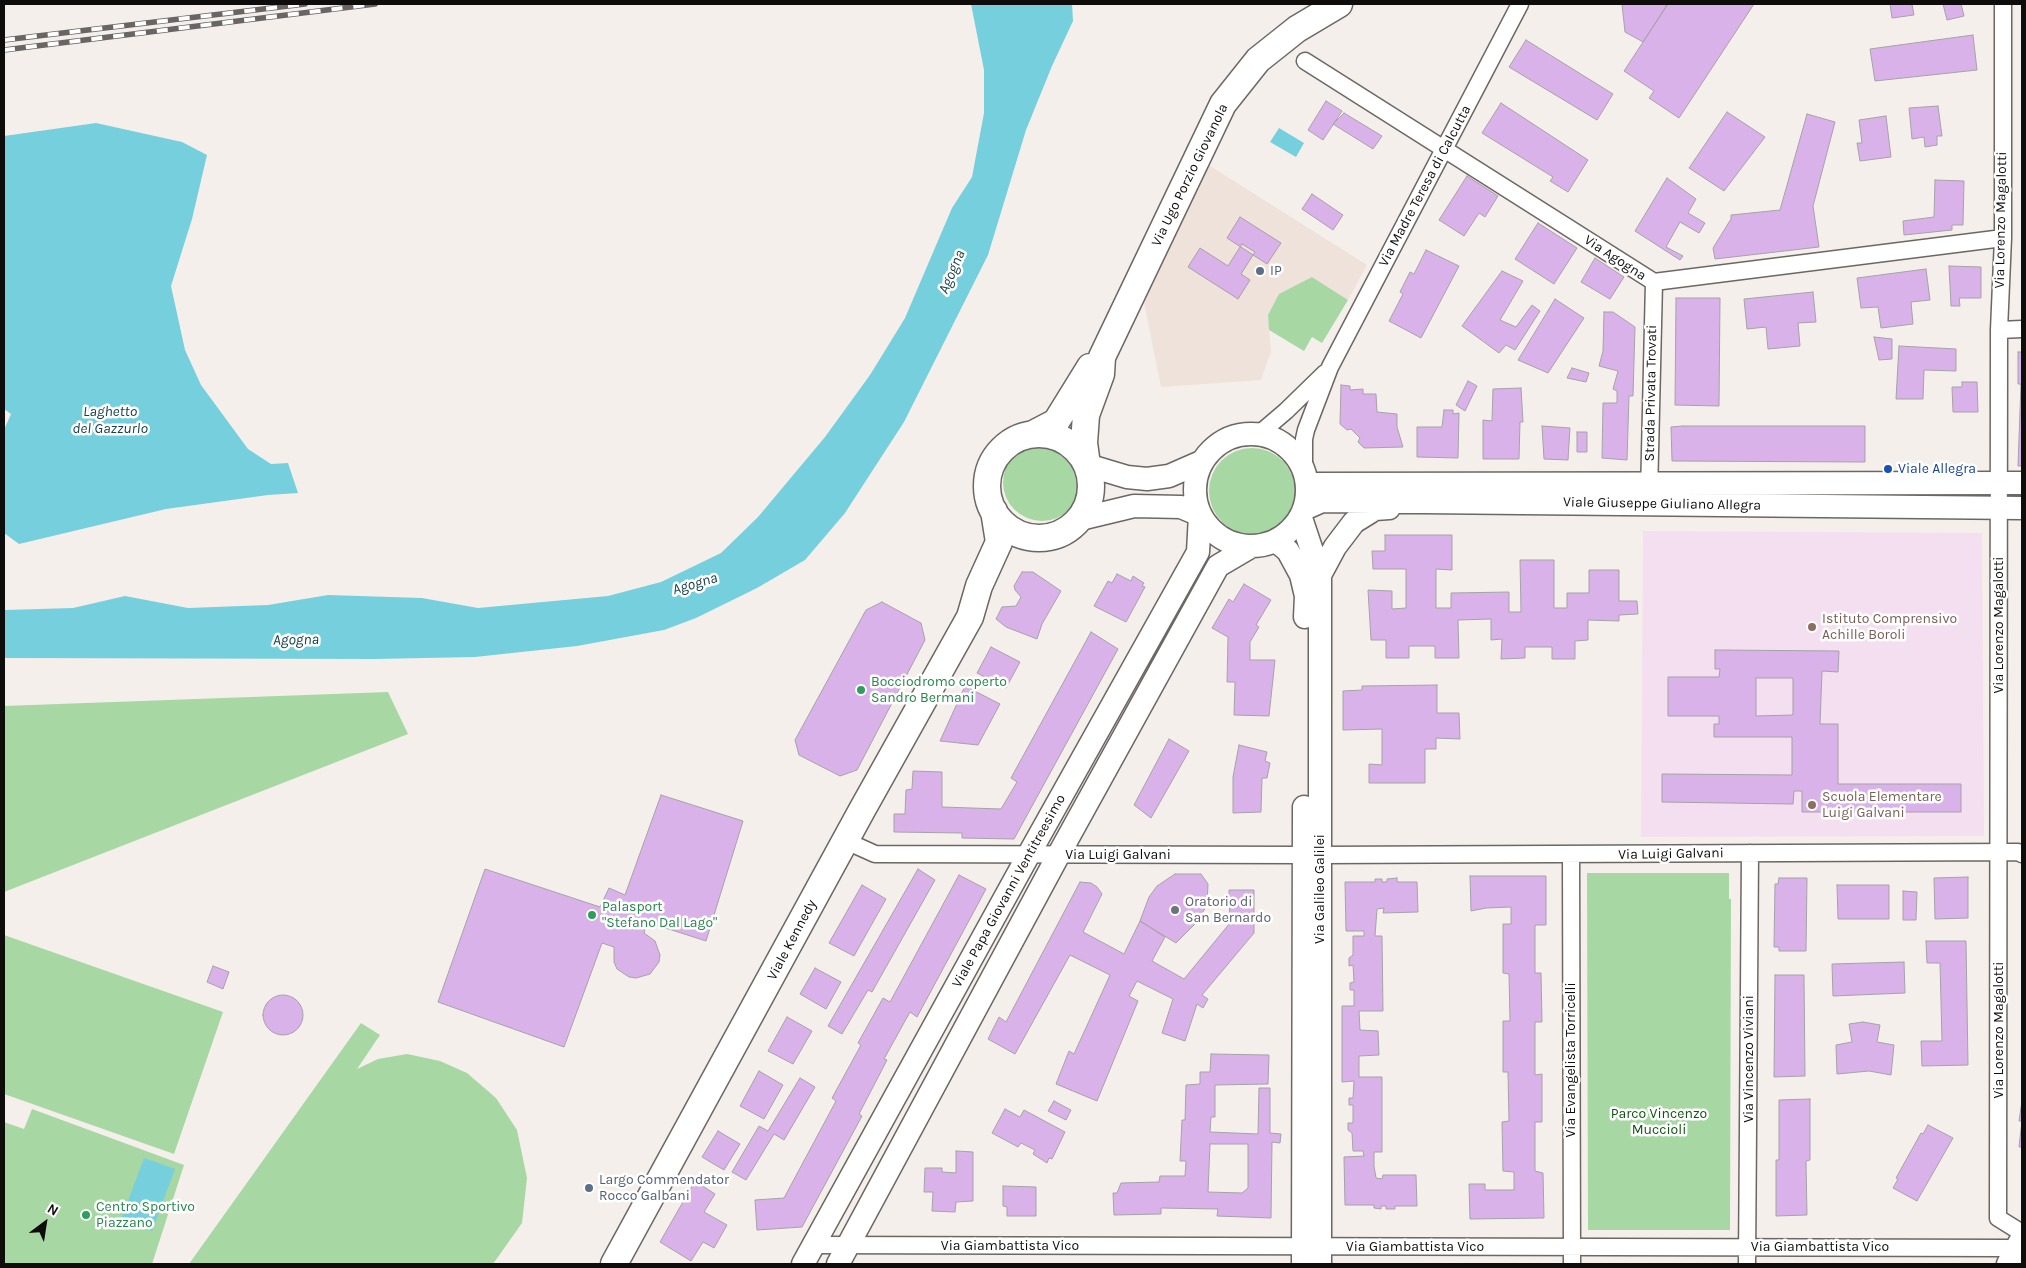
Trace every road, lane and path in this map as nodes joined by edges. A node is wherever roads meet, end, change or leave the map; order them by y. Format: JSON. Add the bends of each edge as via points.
{"nodes":[{"id":1,"x":1339,"y":4,"type":"edge"},
{"id":2,"x":1520,"y":4,"type":"edge"},
{"id":3,"x":2003,"y":4,"type":"edge"},
{"id":4,"x":1305,"y":61,"type":"dead end"},
{"id":5,"x":1445,"y":148,"type":"junction"},
{"id":6,"x":2003,"y":238,"type":"junction"},
{"id":7,"x":1654,"y":282,"type":"junction"},
{"id":8,"x":2022,"y":328,"type":"edge"},
{"id":9,"x":1999,"y":330,"type":"junction"},
{"id":10,"x":1102,"y":357,"type":"junction"},
{"id":11,"x":1330,"y":367,"type":"junction"},
{"id":12,"x":1033,"y":434,"type":"junction"},
{"id":13,"x":1259,"y":434,"type":"junction"},
{"id":14,"x":1201,"y":462,"type":"junction"},
{"id":15,"x":1087,"y":465,"type":"junction"},
{"id":16,"x":1306,"y":476,"type":"junction"},
{"id":17,"x":1999,"y":483,"type":"junction"},
{"id":18,"x":2022,"y":483,"type":"edge"},
{"id":19,"x":1649,"y":494,"type":"junction"},
{"id":20,"x":1411,"y":502,"type":"junction"},
{"id":21,"x":1999,"y":507,"type":"junction"},
{"id":22,"x":2022,"y":508,"type":"edge"},
{"id":23,"x":994,"y":511,"type":"junction"},
{"id":24,"x":1302,"y":513,"type":"junction"},
{"id":25,"x":1200,"y":515,"type":"junction"},
{"id":26,"x":1080,"y":519,"type":"junction"},
{"id":27,"x":1038,"y":538,"type":"junction"},
{"id":28,"x":1276,"y":541,"type":"junction"},
{"id":29,"x":1252,"y":546,"type":"junction"},
{"id":30,"x":1320,"y":575,"type":"junction"},
{"id":31,"x":970,"y":617,"type":"junction"},
{"id":32,"x":846,"y":841,"type":"junction"},
{"id":33,"x":1999,"y":852,"type":"junction"},
{"id":34,"x":1750,"y":853,"type":"junction"},
{"id":35,"x":1029,"y":854,"type":"junction"},
{"id":36,"x":1059,"y":854,"type":"junction"},
{"id":37,"x":2022,"y":854,"type":"edge"},
{"id":38,"x":1312,"y":855,"type":"junction"},
{"id":39,"x":1571,"y":855,"type":"junction"},
{"id":40,"x":814,"y":1245,"type":"junction"},
{"id":41,"x":1571,"y":1246,"type":"junction"},
{"id":42,"x":1747,"y":1246,"type":"junction"},
{"id":43,"x":2018,"y":1250,"type":"edge"},
{"id":44,"x":844,"y":1255,"type":"edge"},
{"id":45,"x":1312,"y":1255,"type":"edge"},
{"id":46,"x":614,"y":1264,"type":"edge"},
{"id":47,"x":803,"y":1264,"type":"edge"},
{"id":48,"x":1572,"y":1264,"type":"edge"},
{"id":49,"x":1747,"y":1264,"type":"edge"}],
"edges":[{"from":1,"to":10,"type":"main road","name":"Via Ugo Porzio Giovanola","via":[[1297,29],[1258,60],[1224,104]]},
{"from":2,"to":5,"type":"street","name":"Via Madre Teresa di Calcutta"},
{"from":3,"to":6,"type":"street","name":"Via Lorenzo Magalotti"},
{"from":4,"to":5,"type":"street","name":"Via Agogna"},
{"from":5,"to":7,"type":"street","name":"Via Agogna"},
{"from":5,"to":11,"type":"street","name":"Via Madre Teresa di Calcutta"},
{"from":6,"to":7,"type":"street","name":"Via Agogna"},
{"from":6,"to":9,"type":"street","name":"Via Lorenzo Magalotti"},
{"from":7,"to":19,"type":"street","name":"Strada Privata Trovati"},
{"from":8,"to":9,"type":"street"},
{"from":9,"to":17,"type":"street","name":"Via Lorenzo Magalotti"},
{"from":10,"to":12,"type":"main road","name":"Via Ugo Porzio Giovanola","via":[[1089,368],[1056,422]]},
{"from":10,"to":15,"type":"main road","name":"Via Ugo Porzio Giovanola","via":[[1101,374],[1086,415],[1084,443]]},
{"from":11,"to":13,"type":"street","name":"Via Madre Teresa di Calcutta"},
{"from":11,"to":16,"type":"street","name":"Via Madre Teresa di Calcutta","via":[[1304,439]]},
{"from":12,"to":15,"type":"main road","via":[[1050,434],[1065,440]]},
{"from":12,"to":23,"type":"main road","via":[[1003,448],[993,462],[988,478],[988,495]]},
{"from":13,"to":14,"type":"street","via":[[1228,437],[1213,447]]},
{"from":13,"to":16,"type":"street","via":[[1282,442],[1294,453]]},
{"from":14,"to":15,"type":"street","via":[[1169,476],[1147,479],[1127,477]]},
{"from":14,"to":25,"type":"street","via":[[1195,479],[1194,497]]},
{"from":15,"to":26,"type":"main road","via":[[1092,489]]},
{"from":16,"to":19,"type":"street","name":"Viale Giuseppe Giuliano Allegra"},
{"from":16,"to":24,"type":"street","via":[[1307,502]]},
{"from":17,"to":18,"type":"street","name":"Viale Giuseppe Giuliano Allegra"},
{"from":17,"to":19,"type":"street","name":"Viale Giuseppe Giuliano Allegra"},
{"from":17,"to":21,"type":"street","name":"Via Lorenzo Magalotti"},
{"from":19,"to":20,"type":"street","name":"Viale Giuseppe Giuliano Allegra"},
{"from":19,"to":21,"type":"street","name":"Viale Giuseppe Giuliano Allegra"},
{"from":20,"to":24,"type":"street","name":"Viale Giuseppe Giuliano Allegra","via":[[1322,501]]},
{"from":20,"to":30,"type":"street","via":[[1399,507],[1376,509],[1354,522],[1335,546]]},
{"from":21,"to":22,"type":"street","name":"Viale Giuseppe Giuliano Allegra"},
{"from":21,"to":33,"type":"street","name":"Via Lorenzo Magalotti"},
{"from":23,"to":27,"type":"main road","via":[[1005,525],[1020,534]]},
{"from":23,"to":31,"type":"main road","via":[[999,542],[979,586]]},
{"from":24,"to":28,"type":"street","via":[[1290,531]]},
{"from":24,"to":30,"type":"street","name":"Via Galileo Galilei"},
{"from":25,"to":26,"type":"street","via":[[1181,507],[1134,506]]},
{"from":25,"to":29,"type":"street","via":[[1211,530],[1226,540]]},
{"from":25,"to":35,"type":"street","name":"Viale Papa Giovanni Ventitreesimo","via":[[1198,552]]},
{"from":26,"to":27,"type":"main road","via":[[1069,529]]},
{"from":27,"to":31,"type":"main road","via":[[1021,542],[992,594]]},
{"from":28,"to":29,"type":"street"},
{"from":28,"to":38,"type":"street","name":"Via Galileo Galilei","via":[[1288,551],[1301,575],[1306,596]]},
{"from":29,"to":36,"type":"street","name":"Viale Papa Giovanni Ventitreesimo","via":[[1218,566]]},
{"from":30,"to":38,"type":"street","name":"Via Galileo Galilei"},
{"from":31,"to":32,"type":"main road","name":"Viale Kennedy"},
{"from":32,"to":35,"type":"street","name":"Via Luigi Galvani","via":[[875,854]]},
{"from":32,"to":46,"type":"main road","name":"Viale Kennedy"},
{"from":33,"to":34,"type":"street","name":"Via Luigi Galvani"},
{"from":33,"to":37,"type":"street","name":"Via Luigi Galvani"},
{"from":33,"to":43,"type":"street","name":"Via Lorenzo Magalotti","via":[[1998,1218]]},
{"from":34,"to":39,"type":"street","name":"Via Luigi Galvani"},
{"from":34,"to":42,"type":"street","name":"Via Vincenzo Viviani"},
{"from":35,"to":36,"type":"street","name":"Via Luigi Galvani"},
{"from":35,"to":40,"type":"street","name":"Viale Papa Giovanni Ventitreesimo"},
{"from":36,"to":38,"type":"street","name":"Via Luigi Galvani"},
{"from":36,"to":44,"type":"street","name":"Viale Papa Giovanni Ventitreesimo"},
{"from":38,"to":39,"type":"street","name":"Via Luigi Galvani"},
{"from":38,"to":45,"type":"street","name":"Via Galileo Galilei"},
{"from":39,"to":41,"type":"street","name":"Via Evangelista Torricelli"},
{"from":40,"to":44,"type":"street","name":"Via Giambattista Vico"},
{"from":40,"to":47,"type":"street","name":"Viale Papa Giovanni Ventitreesimo"},
{"from":41,"to":42,"type":"street","name":"Via Giambattista Vico"},
{"from":41,"to":45,"type":"street","name":"Via Giambattista Vico"},
{"from":41,"to":48,"type":"street","name":"Via Evangelista Torricelli"},
{"from":42,"to":43,"type":"street","name":"Via Giambattista Vico"},
{"from":42,"to":49,"type":"street","name":"Via Vincenzo Viviani"},
{"from":44,"to":45,"type":"street","name":"Via Giambattista Vico"}]}
